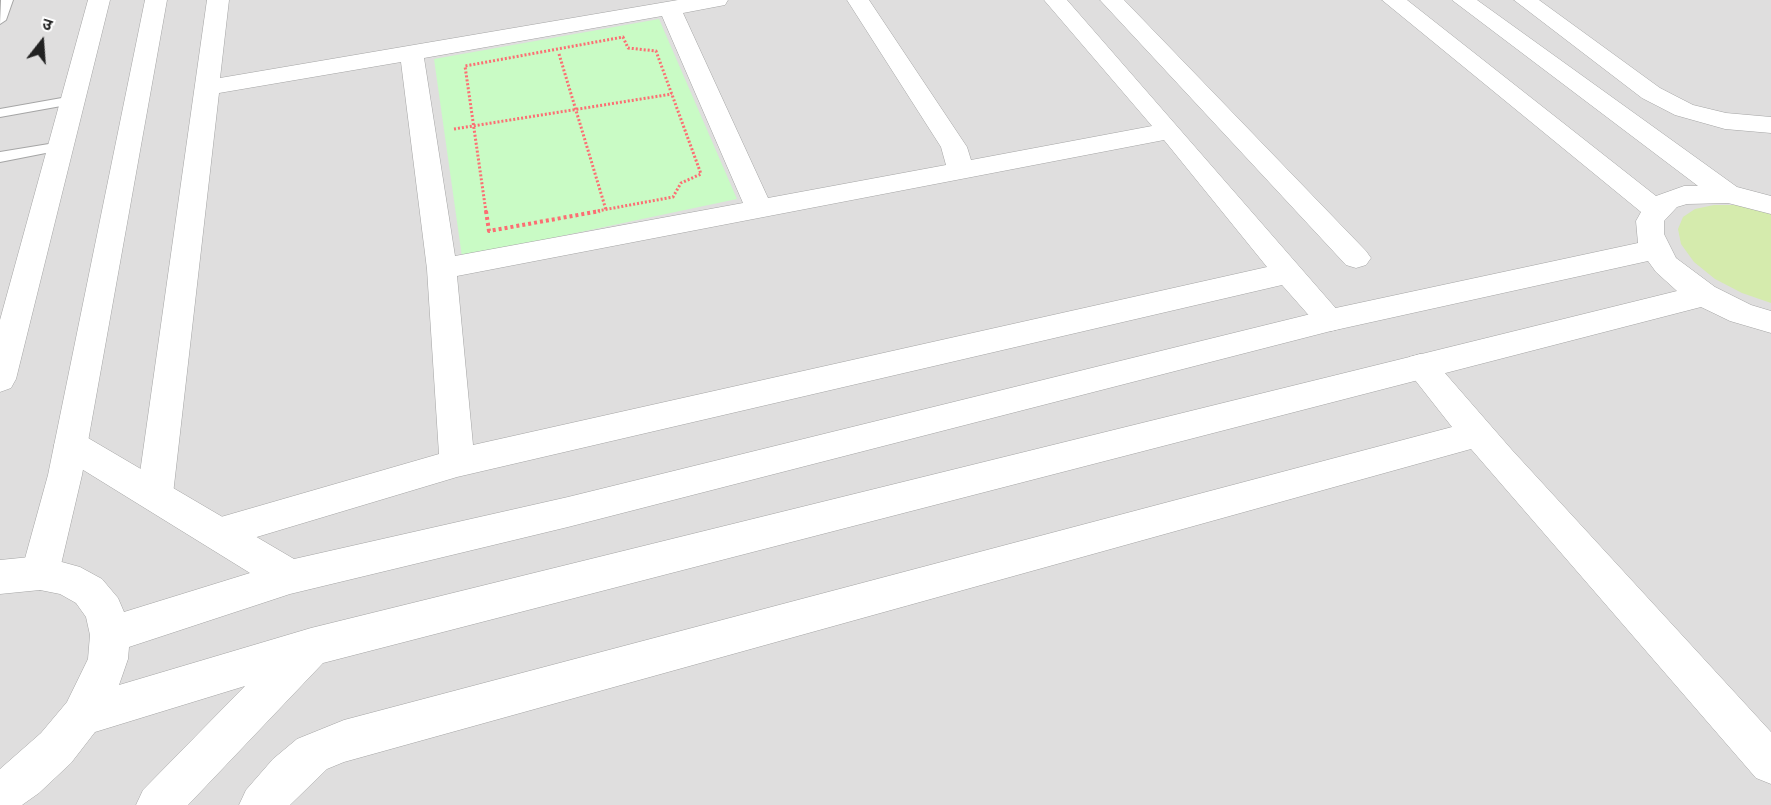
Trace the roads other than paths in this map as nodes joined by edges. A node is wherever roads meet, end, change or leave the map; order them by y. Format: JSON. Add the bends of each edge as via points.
{"nodes":[{"id":1,"x":8,"y":0,"type":"edge"},
{"id":2,"x":99,"y":0,"type":"edge"},
{"id":3,"x":156,"y":0,"type":"edge"},
{"id":4,"x":218,"y":0,"type":"edge"},
{"id":5,"x":717,"y":0,"type":"edge"},
{"id":6,"x":858,"y":0,"type":"edge"},
{"id":7,"x":1055,"y":0,"type":"edge"},
{"id":8,"x":1111,"y":0,"type":"edge"},
{"id":9,"x":1393,"y":0,"type":"edge"},
{"id":10,"x":1463,"y":0,"type":"edge"},
{"id":11,"x":1525,"y":0,"type":"edge"},
{"id":12,"x":670,"y":9,"type":"junction"},
{"id":13,"x":0,"y":20,"type":"edge"},
{"id":14,"x":412,"y":55,"type":"junction"},
{"id":15,"x":207,"y":88,"type":"junction"},
{"id":16,"x":73,"y":100,"type":"junction"},
{"id":17,"x":0,"y":113,"type":"edge"},
{"id":18,"x":1771,"y":125,"type":"edge"},
{"id":19,"x":1170,"y":130,"type":"junction"},
{"id":20,"x":61,"y":146,"type":"junction"},
{"id":21,"x":1222,"y":153,"type":"junction"},
{"id":22,"x":0,"y":157,"type":"edge"},
{"id":23,"x":962,"y":169,"type":"junction"},
{"id":24,"x":1728,"y":194,"type":"junction"},
{"id":25,"x":1771,"y":205,"type":"edge"},
{"id":26,"x":759,"y":208,"type":"junction"},
{"id":27,"x":1656,"y":210,"type":"junction"},
{"id":28,"x":1655,"y":249,"type":"junction"},
{"id":29,"x":1356,"y":258,"type":"dead end"},
{"id":30,"x":442,"y":269,"type":"junction"},
{"id":31,"x":1288,"y":273,"type":"junction"},
{"id":32,"x":1704,"y":295,"type":"junction"},
{"id":33,"x":1331,"y":320,"type":"junction"},
{"id":34,"x":1771,"y":322,"type":"edge"},
{"id":35,"x":1420,"y":366,"type":"junction"},
{"id":36,"x":0,"y":380,"type":"edge"},
{"id":37,"x":1477,"y":434,"type":"junction"},
{"id":38,"x":71,"y":445,"type":"junction"},
{"id":39,"x":457,"y":463,"type":"junction"},
{"id":40,"x":155,"y":494,"type":"junction"},
{"id":41,"x":220,"y":532,"type":"junction"},
{"id":42,"x":39,"y":573,"type":"junction"},
{"id":43,"x":0,"y":577,"type":"edge"},
{"id":44,"x":290,"y":577,"type":"junction"},
{"id":45,"x":110,"y":634,"type":"junction"},
{"id":46,"x":311,"y":647,"type":"junction"},
{"id":47,"x":82,"y":716,"type":"junction"},
{"id":48,"x":1771,"y":763,"type":"edge"},
{"id":49,"x":0,"y":794,"type":"edge"},
{"id":50,"x":158,"y":805,"type":"edge"},
{"id":51,"x":261,"y":805,"type":"edge"}],
"edges":[{"from":1,"to":13,"type":"lane"},
{"from":2,"to":16,"type":"street"},
{"from":3,"to":38,"type":"street"},
{"from":4,"to":15,"type":"street"},
{"from":5,"to":12,"type":"street"},
{"from":6,"to":23,"type":"street","via":[[954,147]]},
{"from":7,"to":19,"type":"street"},
{"from":8,"to":21,"type":"street"},
{"from":9,"to":27,"type":"street"},
{"from":10,"to":24,"type":"street"},
{"from":11,"to":18,"type":"street","via":[[1659,97],[1684,110],[1725,121]]},
{"from":12,"to":14,"type":"street","via":[[554,40]]},
{"from":12,"to":26,"type":"street"},
{"from":14,"to":15,"type":"street"},
{"from":14,"to":30,"type":"street"},
{"from":15,"to":40,"type":"street"},
{"from":16,"to":17,"type":"lane"},
{"from":16,"to":20,"type":"street"},
{"from":19,"to":21,"type":"street"},
{"from":19,"to":23,"type":"street"},
{"from":20,"to":22,"type":"lane"},
{"from":20,"to":36,"type":"street"},
{"from":21,"to":29,"type":"street"},
{"from":21,"to":31,"type":"street"},
{"from":23,"to":26,"type":"street"},
{"from":24,"to":25,"type":"street"},
{"from":24,"to":27,"type":"street","via":[[1684,195]]},
{"from":26,"to":30,"type":"street"},
{"from":27,"to":28,"type":"street","via":[[1650,221]]},
{"from":28,"to":32,"type":"street","via":[[1666,265]]},
{"from":28,"to":33,"type":"street"},
{"from":30,"to":39,"type":"street"},
{"from":31,"to":33,"type":"street"},
{"from":31,"to":39,"type":"street"},
{"from":32,"to":34,"type":"street"},
{"from":32,"to":35,"type":"street"},
{"from":33,"to":44,"type":"street","via":[[591,506]]},
{"from":35,"to":37,"type":"street"},
{"from":35,"to":46,"type":"street"},
{"from":37,"to":48,"type":"street"},
{"from":37,"to":51,"type":"street","via":[[344,741],[312,754]]},
{"from":38,"to":40,"type":"street"},
{"from":38,"to":42,"type":"street"},
{"from":39,"to":41,"type":"street"},
{"from":40,"to":41,"type":"street"},
{"from":41,"to":44,"type":"street"},
{"from":42,"to":43,"type":"street"},
{"from":42,"to":45,"type":"street","via":[[67,579],[89,591],[104,610]]},
{"from":44,"to":45,"type":"street"},
{"from":45,"to":47,"type":"street","via":[[108,659]]},
{"from":46,"to":47,"type":"street"},
{"from":46,"to":50,"type":"street"},
{"from":47,"to":49,"type":"street","via":[[56,748]]}]}
